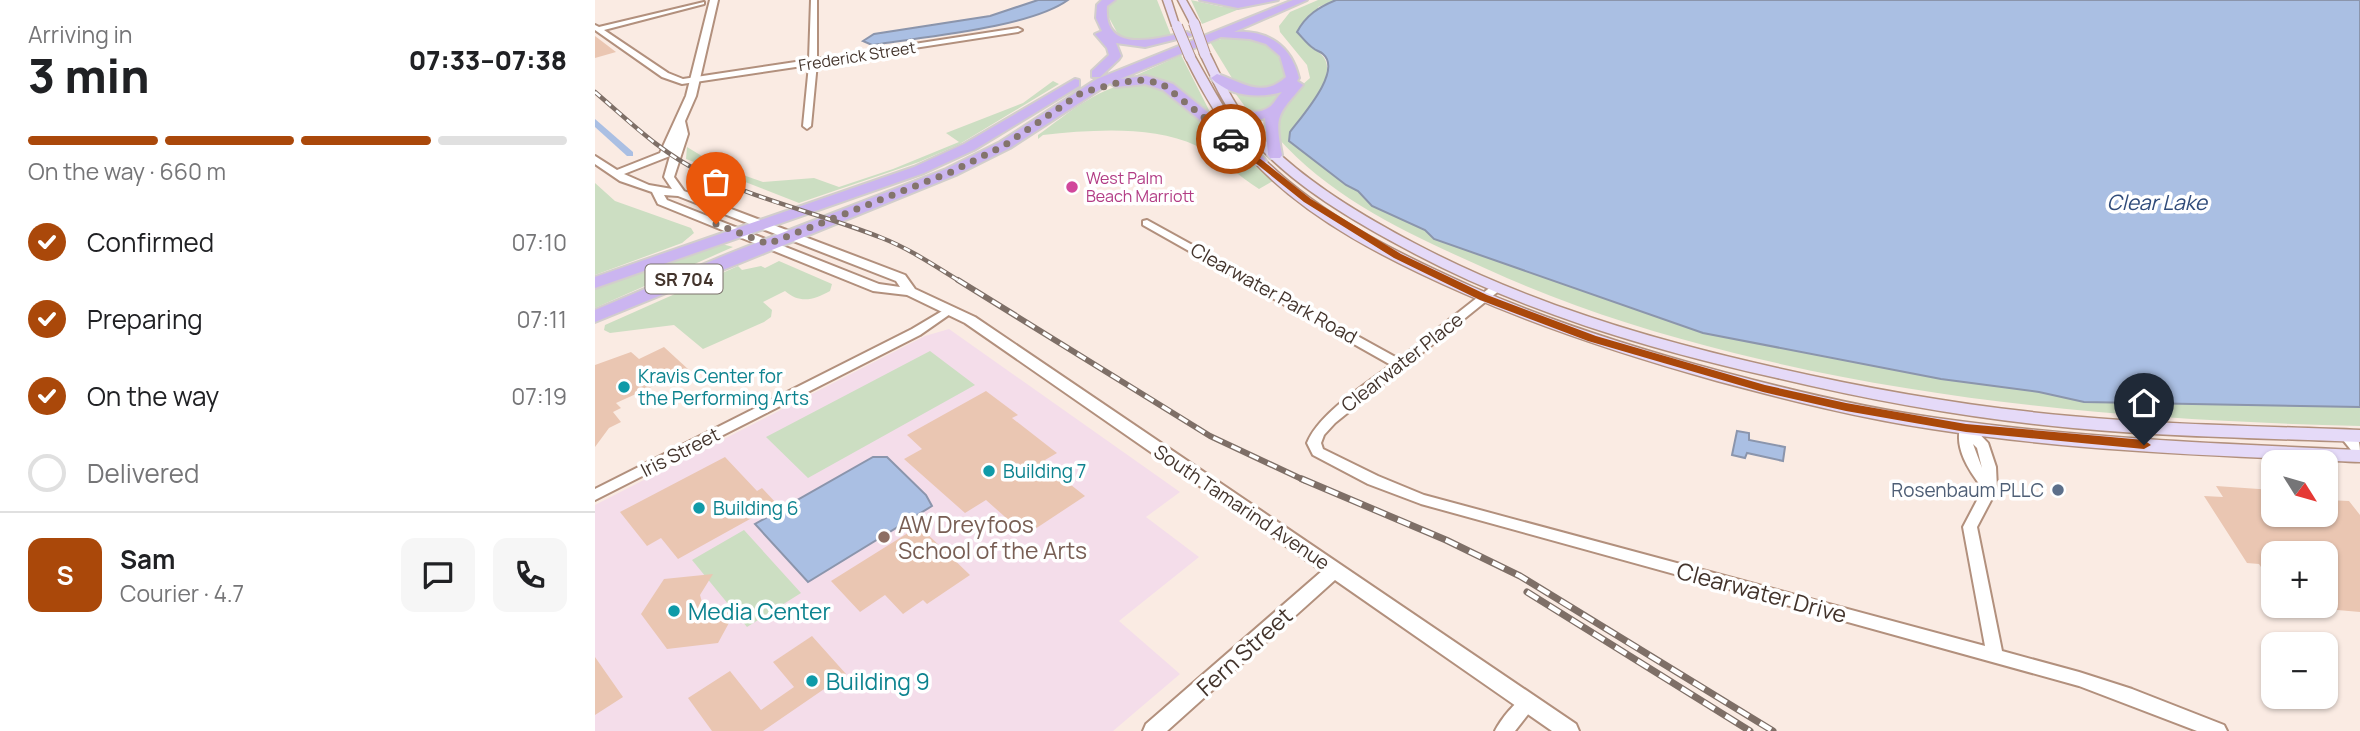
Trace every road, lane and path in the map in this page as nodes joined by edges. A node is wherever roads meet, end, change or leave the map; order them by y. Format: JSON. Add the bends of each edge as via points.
{"nodes":[{"id":1,"x":714,"y":0,"type":"edge"},
{"id":2,"x":814,"y":0,"type":"edge"},
{"id":3,"x":1101,"y":0,"type":"edge"},
{"id":4,"x":1110,"y":0,"type":"edge"},
{"id":5,"x":1167,"y":0,"type":"edge"},
{"id":6,"x":1182,"y":0,"type":"edge"},
{"id":7,"x":1205,"y":0,"type":"edge"},
{"id":8,"x":1273,"y":0,"type":"edge"},
{"id":9,"x":1280,"y":0,"type":"edge"},
{"id":10,"x":1304,"y":0,"type":"edge"},
{"id":11,"x":700,"y":1,"type":"edge"},
{"id":12,"x":596,"y":28,"type":"edge"},
{"id":13,"x":1018,"y":30,"type":"dead end"},
{"id":14,"x":1192,"y":40,"type":"junction"},
{"id":15,"x":813,"y":64,"type":"junction"},
{"id":16,"x":1095,"y":74,"type":"junction"},
{"id":17,"x":1217,"y":78,"type":"junction"},
{"id":18,"x":695,"y":82,"type":"junction"},
{"id":19,"x":1081,"y":93,"type":"junction"},
{"id":20,"x":1037,"y":105,"type":"junction"},
{"id":21,"x":1273,"y":110,"type":"junction"},
{"id":22,"x":1220,"y":114,"type":"junction"},
{"id":23,"x":1240,"y":118,"type":"junction"},
{"id":24,"x":681,"y":122,"type":"junction"},
{"id":25,"x":807,"y":126,"type":"dead end"},
{"id":26,"x":998,"y":130,"type":"junction"},
{"id":27,"x":1019,"y":135,"type":"junction"},
{"id":28,"x":680,"y":147,"type":"junction"},
{"id":29,"x":1275,"y":155,"type":"junction"},
{"id":30,"x":664,"y":156,"type":"junction"},
{"id":31,"x":595,"y":159,"type":"edge"},
{"id":32,"x":1259,"y":161,"type":"junction"},
{"id":33,"x":616,"y":174,"type":"junction"},
{"id":34,"x":657,"y":192,"type":"junction"},
{"id":35,"x":680,"y":193,"type":"junction"},
{"id":36,"x":1147,"y":223,"type":"dead end"},
{"id":37,"x":759,"y":224,"type":"junction"},
{"id":38,"x":735,"y":232,"type":"junction"},
{"id":39,"x":779,"y":237,"type":"junction"},
{"id":40,"x":595,"y":283,"type":"edge"},
{"id":41,"x":910,"y":292,"type":"junction"},
{"id":42,"x":1490,"y":292,"type":"junction"},
{"id":43,"x":949,"y":310,"type":"junction"},
{"id":44,"x":595,"y":317,"type":"edge"},
{"id":45,"x":1400,"y":365,"type":"junction"},
{"id":46,"x":1965,"y":409,"type":"junction"},
{"id":47,"x":1966,"y":428,"type":"junction"},
{"id":48,"x":2354,"y":436,"type":"edge"},
{"id":49,"x":1314,"y":443,"type":"joint"},
{"id":50,"x":2360,"y":454,"type":"edge"},
{"id":51,"x":595,"y":495,"type":"edge"},
{"id":52,"x":1335,"y":570,"type":"junction"},
{"id":53,"x":1995,"y":656,"type":"junction"},
{"id":54,"x":1528,"y":703,"type":"junction"},
{"id":55,"x":1153,"y":731,"type":"edge"},
{"id":56,"x":1504,"y":731,"type":"edge"},
{"id":57,"x":1569,"y":731,"type":"edge"},
{"id":58,"x":2218,"y":731,"type":"edge"}],
"edges":[{"from":1,"to":11,"type":"street"},
{"from":1,"to":18,"type":"street"},
{"from":2,"to":15,"type":"street"},
{"from":3,"to":16,"type":"main road","via":[[1094,5],[1093,17],[1115,56]]},
{"from":4,"to":14,"type":"main road","via":[[1102,5],[1100,14],[1116,40]]},
{"from":5,"to":14,"type":"main road","bridge":true,"via":[[1177,26]]},
{"from":6,"to":14,"type":"main road"},
{"from":7,"to":8,"type":"main road","via":[[1238,5]]},
{"from":9,"to":14,"type":"main road","number":"SR 704"},
{"from":10,"to":14,"type":"main road","number":"SR 704"},
{"from":10,"to":21,"type":"main road","via":[[1273,23],[1272,31],[1303,74]]},
{"from":11,"to":12,"type":"street"},
{"from":12,"to":18,"type":"street","via":[[665,75]]},
{"from":13,"to":15,"type":"street","name":"Frederick Street"},
{"from":14,"to":16,"type":"main road","number":"SR 704"},
{"from":14,"to":17,"type":"main road","bridge":true},
{"from":14,"to":17,"type":"main road","via":[[1234,34],[1261,36],[1286,59],[1293,78],[1275,90],[1249,92]]},
{"from":14,"to":19,"type":"main road","number":"SR 704"},
{"from":14,"to":22,"type":"main road"},
{"from":15,"to":18,"type":"street","name":"Frederick Street"},
{"from":15,"to":25,"type":"street"},
{"from":16,"to":20,"type":"main road","number":"SR 704"},
{"from":17,"to":23,"type":"main road"},
{"from":18,"to":24,"type":"street"},
{"from":19,"to":27,"type":"main road","number":"SR 704"},
{"from":19,"to":32,"type":"main road","via":[[1127,80],[1161,83]]},
{"from":20,"to":26,"type":"main road","number":"SR 704"},
{"from":20,"to":27,"type":"main road","via":[[1015,128]]},
{"from":21,"to":23,"type":"main road"},
{"from":21,"to":29,"type":"main road","via":[[1269,129]]},
{"from":22,"to":23,"type":"main road"},
{"from":22,"to":32,"type":"main road"},
{"from":23,"to":29,"type":"main road"},
{"from":24,"to":28,"type":"street"},
{"from":24,"to":30,"type":"street"},
{"from":26,"to":37,"type":"main road","number":"SR 704","via":[[919,170]]},
{"from":26,"to":39,"type":"main road","via":[[962,158],[796,223]]},
{"from":27,"to":39,"type":"main road","number":"SR 704","via":[[951,172]]},
{"from":28,"to":30,"type":"street"},
{"from":28,"to":35,"type":"street","via":[[669,177]]},
{"from":29,"to":42,"type":"main road","via":[[1384,232]]},
{"from":30,"to":33,"type":"street"},
{"from":31,"to":33,"type":"street"},
{"from":32,"to":42,"type":"main road","via":[[1308,201],[1364,237]]},
{"from":33,"to":34,"type":"street"},
{"from":34,"to":35,"type":"street","name":"South Tamarind Avenue"},
{"from":34,"to":38,"type":"street","name":"South Tamarind Avenue","via":[[662,202]]},
{"from":35,"to":37,"type":"street","name":"South Tamarind Avenue"},
{"from":36,"to":45,"type":"street","name":"Clearwater Park Road"},
{"from":37,"to":38,"type":"main road","number":"SR 704"},
{"from":37,"to":39,"type":"street","name":"South Tamarind Avenue"},
{"from":38,"to":39,"type":"street","name":"South Tamarind Avenue"},
{"from":38,"to":40,"type":"main road","number":"SR 704"},
{"from":39,"to":41,"type":"street","name":"South Tamarind Avenue","via":[[877,288]]},
{"from":39,"to":41,"type":"street","name":"South Tamarind Avenue","via":[[901,278]]},
{"from":39,"to":44,"type":"main road","number":"SR 704"},
{"from":41,"to":43,"type":"street","name":"South Tamarind Avenue"},
{"from":42,"to":45,"type":"street","name":"Clearwater Place"},
{"from":42,"to":46,"type":"main road","via":[[1717,359],[1882,397]]},
{"from":42,"to":47,"type":"main road","via":[[1618,347],[1763,388]]},
{"from":43,"to":51,"type":"street","name":"Iris Street","via":[[916,332]]},
{"from":43,"to":52,"type":"street","name":"South Tamarind Avenue"},
{"from":45,"to":49,"type":"street","name":"Clearwater Place","via":[[1329,420]]},
{"from":46,"to":47,"type":"main road"},
{"from":46,"to":48,"type":"main road","via":[[2092,424]]},
{"from":47,"to":50,"type":"main road","via":[[2144,445]]},
{"from":47,"to":53,"type":"street","via":[[1972,466],[1990,489],[1970,527]]},
{"from":48,"to":50,"type":"street"},
{"from":49,"to":53,"type":"street","name":"Clearwater Drive","via":[[1326,457],[1422,499]]},
{"from":52,"to":54,"type":"street","name":"South Tamarind Avenue"},
{"from":52,"to":55,"type":"street","name":"Fern Street"},
{"from":53,"to":58,"type":"street","name":"Clearwater Drive","via":[[2132,696]]},
{"from":54,"to":56,"type":"street"},
{"from":54,"to":57,"type":"street","name":"South Tamarind Avenue"}]}
